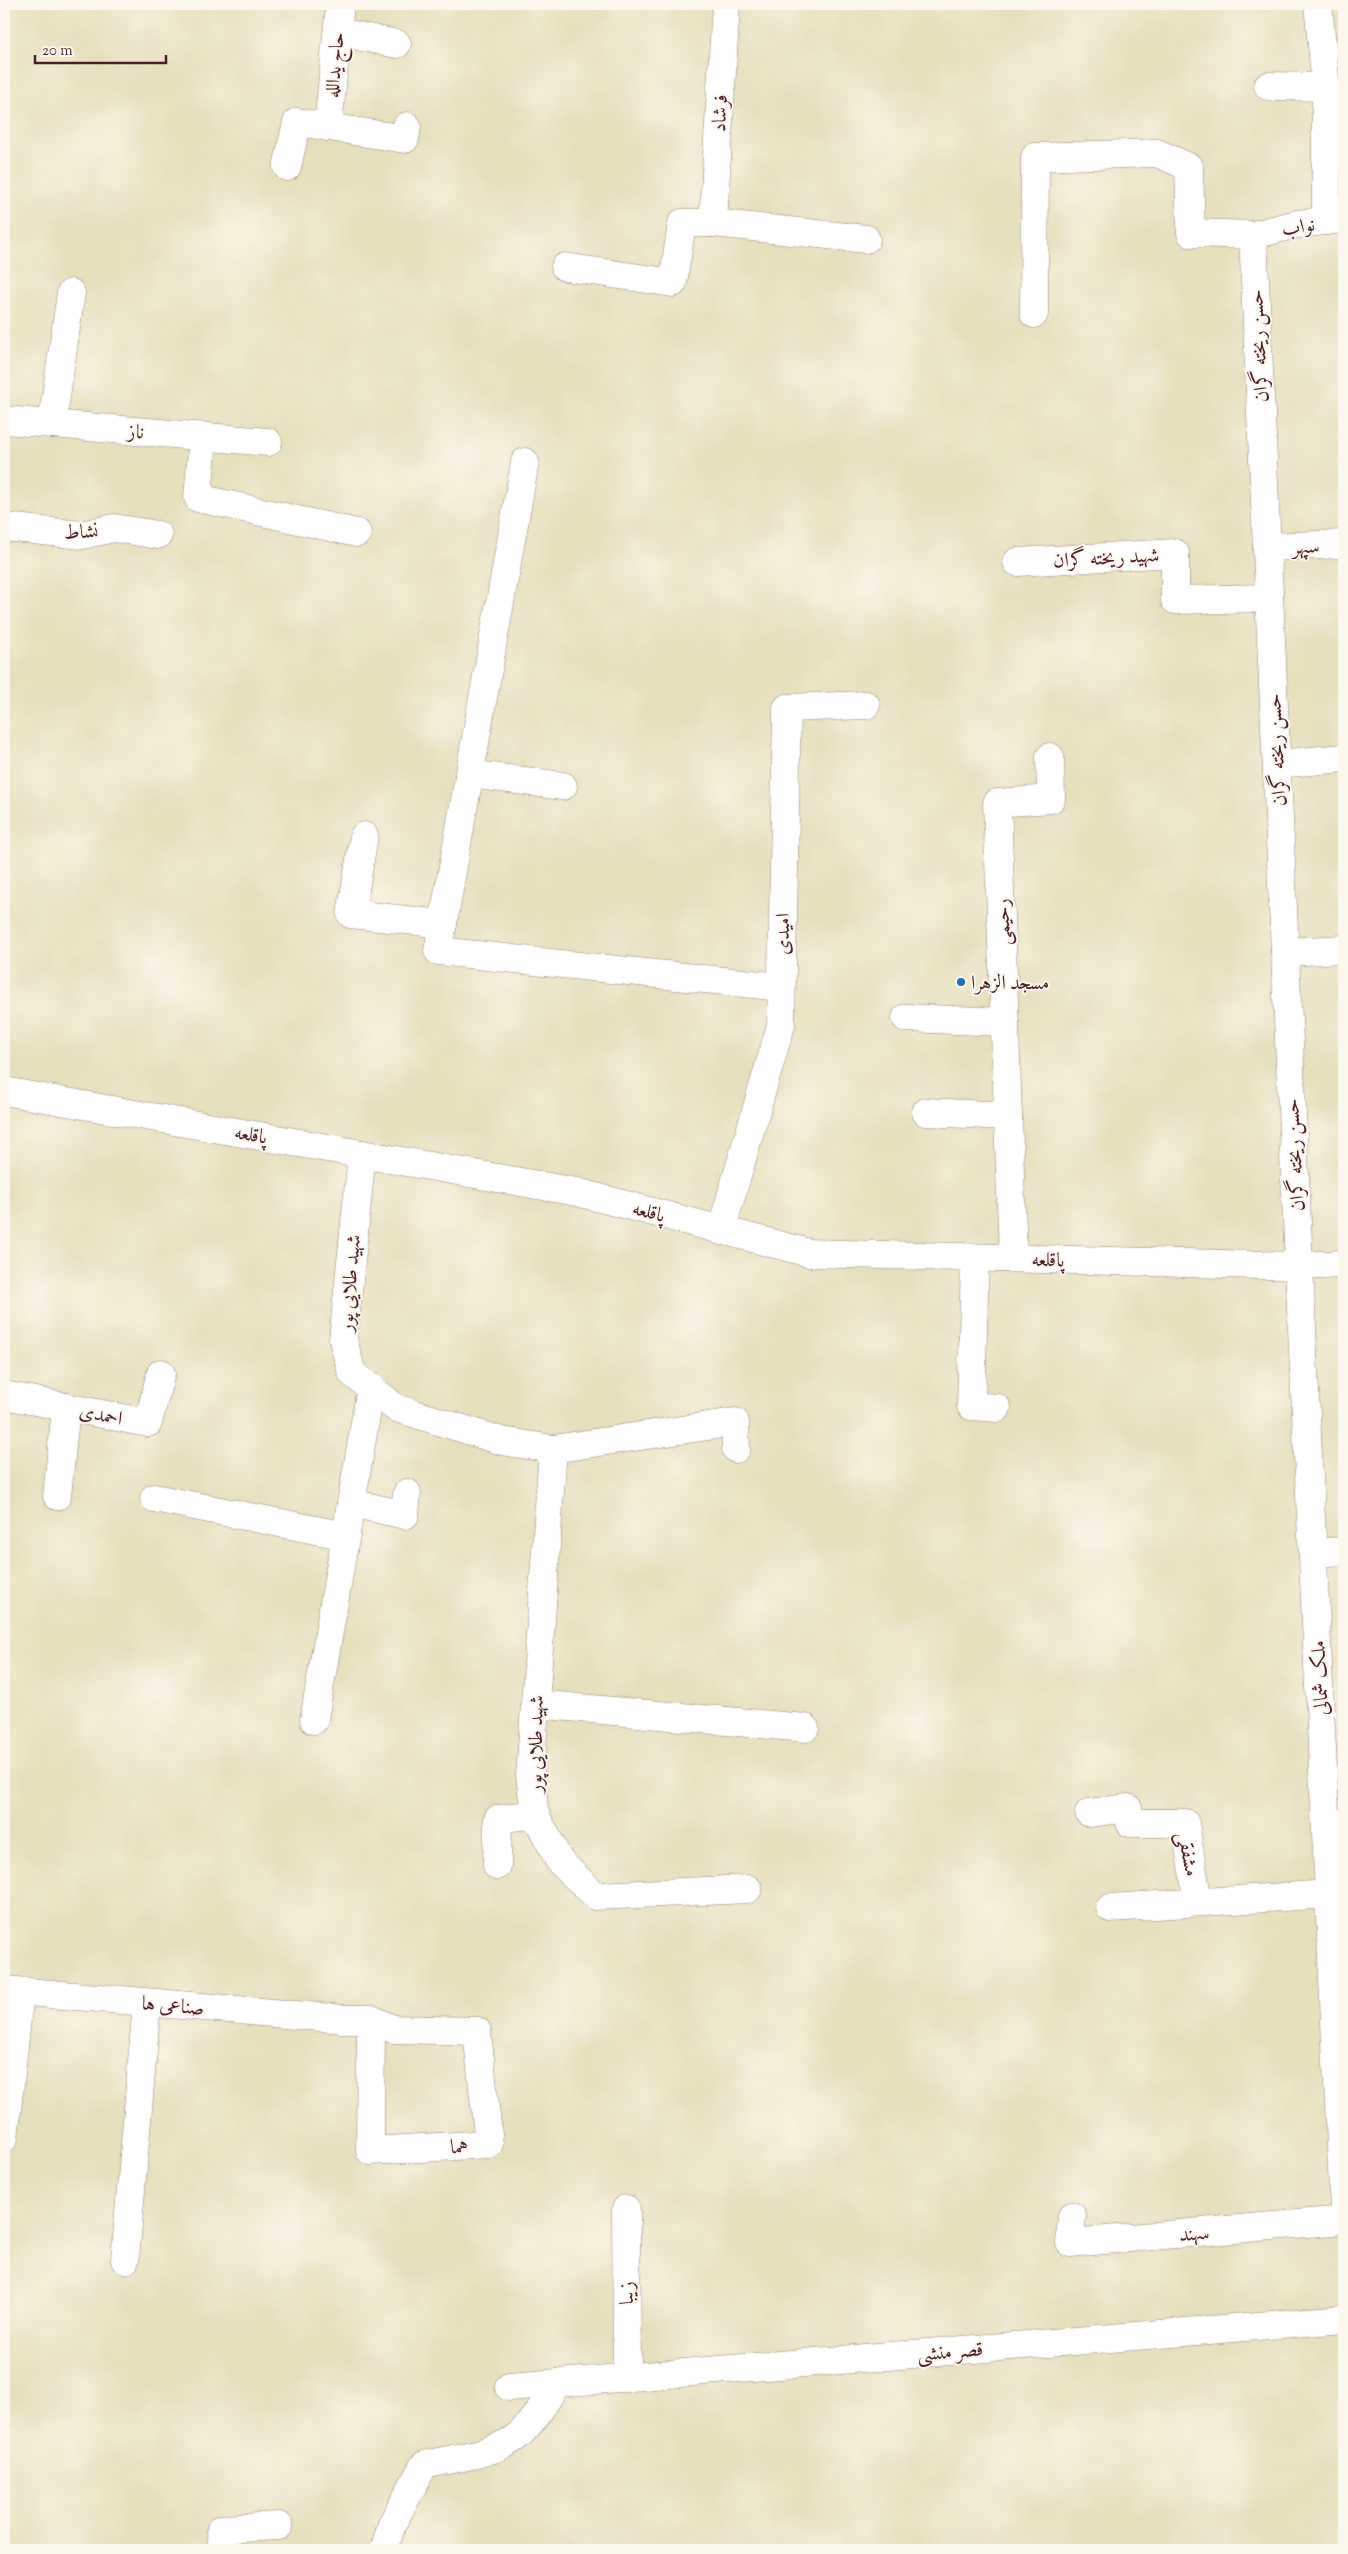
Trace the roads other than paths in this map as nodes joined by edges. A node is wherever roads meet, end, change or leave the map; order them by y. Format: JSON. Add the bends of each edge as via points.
{"nodes":[{"id":1,"x":340,"y":4,"type":"edge"},
{"id":2,"x":726,"y":4,"type":"edge"},
{"id":3,"x":1318,"y":4,"type":"edge"},
{"id":4,"x":338,"y":32,"type":"junction"},
{"id":5,"x":396,"y":44,"type":"dead end"},
{"id":6,"x":1268,"y":86,"type":"dead end"},
{"id":7,"x":1326,"y":87,"type":"junction"},
{"id":8,"x":407,"y":126,"type":"dead end"},
{"id":9,"x":328,"y":127,"type":"junction"},
{"id":10,"x":287,"y":166,"type":"dead end"},
{"id":11,"x":1335,"y":220,"type":"edge"},
{"id":12,"x":713,"y":223,"type":"junction"},
{"id":13,"x":1253,"y":235,"type":"junction"},
{"id":14,"x":866,"y":239,"type":"dead end"},
{"id":15,"x":565,"y":267,"type":"dead end"},
{"id":16,"x":71,"y":294,"type":"dead end"},
{"id":17,"x":1034,"y":314,"type":"dead end"},
{"id":18,"x":4,"y":420,"type":"edge"},
{"id":19,"x":52,"y":424,"type":"junction"},
{"id":20,"x":203,"y":437,"type":"junction"},
{"id":21,"x":268,"y":442,"type":"dead end"},
{"id":22,"x":525,"y":462,"type":"dead end"},
{"id":23,"x":4,"y":527,"type":"edge"},
{"id":24,"x":357,"y":533,"type":"dead end"},
{"id":25,"x":158,"y":535,"type":"dead end"},
{"id":26,"x":1344,"y":544,"type":"edge"},
{"id":27,"x":1267,"y":547,"type":"junction"},
{"id":28,"x":1017,"y":562,"type":"dead end"},
{"id":29,"x":1269,"y":598,"type":"junction"},
{"id":30,"x":866,"y":705,"type":"dead end"},
{"id":31,"x":1050,"y":757,"type":"dead end"},
{"id":32,"x":1344,"y":758,"type":"edge"},
{"id":33,"x":1277,"y":764,"type":"junction"},
{"id":34,"x":469,"y":774,"type":"junction"},
{"id":35,"x":564,"y":786,"type":"dead end"},
{"id":36,"x":364,"y":836,"type":"dead end"},
{"id":37,"x":443,"y":924,"type":"junction"},
{"id":38,"x":1344,"y":949,"type":"edge"},
{"id":39,"x":1285,"y":952,"type":"junction"},
{"id":40,"x":781,"y":987,"type":"junction"},
{"id":41,"x":906,"y":1018,"type":"dead end"},
{"id":42,"x":1005,"y":1022,"type":"junction"},
{"id":43,"x":4,"y":1091,"type":"edge"},
{"id":44,"x":926,"y":1112,"type":"dead end"},
{"id":45,"x":1008,"y":1116,"type":"junction"},
{"id":46,"x":362,"y":1154,"type":"junction"},
{"id":47,"x":721,"y":1231,"type":"junction"},
{"id":48,"x":975,"y":1258,"type":"junction"},
{"id":49,"x":1013,"y":1258,"type":"junction"},
{"id":50,"x":1344,"y":1264,"type":"edge"},
{"id":51,"x":1299,"y":1266,"type":"junction"},
{"id":52,"x":161,"y":1373,"type":"dead end"},
{"id":53,"x":371,"y":1387,"type":"junction"},
{"id":54,"x":4,"y":1395,"type":"edge"},
{"id":55,"x":66,"y":1407,"type":"junction"},
{"id":56,"x":997,"y":1408,"type":"dead end"},
{"id":57,"x":553,"y":1449,"type":"junction"},
{"id":58,"x":736,"y":1449,"type":"dead end"},
{"id":59,"x":407,"y":1493,"type":"dead end"},
{"id":60,"x":57,"y":1496,"type":"dead end"},
{"id":61,"x":154,"y":1498,"type":"dead end"},
{"id":62,"x":351,"y":1503,"type":"junction"},
{"id":63,"x":346,"y":1536,"type":"junction"},
{"id":64,"x":1344,"y":1551,"type":"edge"},
{"id":65,"x":1313,"y":1553,"type":"junction"},
{"id":66,"x":535,"y":1704,"type":"junction"},
{"id":67,"x":314,"y":1720,"type":"dead end"},
{"id":68,"x":805,"y":1728,"type":"dead end"},
{"id":69,"x":1089,"y":1812,"type":"dead end"},
{"id":70,"x":535,"y":1814,"type":"junction"},
{"id":71,"x":1335,"y":1823,"type":"edge"},
{"id":72,"x":497,"y":1866,"type":"dead end"},
{"id":73,"x":748,"y":1889,"type":"dead end"},
{"id":74,"x":1329,"y":1894,"type":"junction"},
{"id":75,"x":1198,"y":1902,"type":"junction"},
{"id":76,"x":1110,"y":1908,"type":"dead end"},
{"id":77,"x":12,"y":1991,"type":"edge"},
{"id":78,"x":147,"y":2003,"type":"junction"},
{"id":79,"x":371,"y":2018,"type":"junction"},
{"id":80,"x":342,"y":2019,"type":"joint"},
{"id":81,"x":4,"y":2138,"type":"edge"},
{"id":82,"x":626,"y":2209,"type":"dead end"},
{"id":83,"x":1344,"y":2210,"type":"edge"},
{"id":84,"x":1072,"y":2216,"type":"dead end"},
{"id":85,"x":1344,"y":2220,"type":"edge"},
{"id":86,"x":125,"y":2260,"type":"dead end"},
{"id":87,"x":1344,"y":2319,"type":"edge"},
{"id":88,"x":627,"y":2378,"type":"junction"},
{"id":89,"x":557,"y":2383,"type":"junction"},
{"id":90,"x":510,"y":2387,"type":"dead end"},
{"id":91,"x":279,"y":2526,"type":"dead end"},
{"id":92,"x":222,"y":2550,"type":"edge"},
{"id":93,"x":384,"y":2550,"type":"edge"}],
"edges":[{"from":1,"to":4,"type":"street","name":"حاج یدالله"},
{"from":2,"to":12,"type":"street","name":"فرشاد"},
{"from":3,"to":7,"type":"street"},
{"from":4,"to":5,"type":"street"},
{"from":4,"to":9,"type":"street","name":"حاج یدالله"},
{"from":6,"to":7,"type":"street"},
{"from":7,"to":11,"type":"street"},
{"from":8,"to":9,"type":"street","via":[[405,139]]},
{"from":9,"to":10,"type":"street","via":[[296,122]]},
{"from":11,"to":13,"type":"street","name":"نواب","via":[[1297,224]]},
{"from":12,"to":14,"type":"street"},
{"from":12,"to":15,"type":"street","via":[[682,223],[673,283]]},
{"from":13,"to":17,"type":"street","name":"نواب","via":[[1191,233],[1189,167],[1157,153],[1035,157]]},
{"from":13,"to":27,"type":"street","name":"حسن ریخته گران"},
{"from":16,"to":19,"type":"street"},
{"from":18,"to":19,"type":"street","name":"ناز"},
{"from":19,"to":20,"type":"street","name":"ناز"},
{"from":20,"to":21,"type":"street","name":"ناز"},
{"from":20,"to":24,"type":"street","via":[[198,498]]},
{"from":22,"to":34,"type":"street"},
{"from":23,"to":25,"type":"street","name":"نشاط","via":[[82,535],[114,528]]},
{"from":26,"to":27,"type":"street","name":"سپهر"},
{"from":27,"to":29,"type":"street","name":"حسن ریخته گران"},
{"from":28,"to":29,"type":"street","name":"شهید ریخته گران","via":[[1175,553],[1175,600]]},
{"from":29,"to":33,"type":"street","name":"حسن ریخته گران"},
{"from":30,"to":40,"type":"street","name":"امیدی","via":[[787,708]]},
{"from":31,"to":42,"type":"street","name":"رحیمی","via":[[1051,799],[997,804]]},
{"from":32,"to":33,"type":"street"},
{"from":33,"to":39,"type":"street","name":"حسن ریخته گران"},
{"from":34,"to":35,"type":"street"},
{"from":34,"to":37,"type":"street"},
{"from":36,"to":37,"type":"street","via":[[351,914]]},
{"from":37,"to":40,"type":"street","via":[[438,951]]},
{"from":38,"to":39,"type":"street"},
{"from":39,"to":51,"type":"street","name":"حسن ریخته گران"},
{"from":40,"to":47,"type":"street","name":"امیدی","via":[[781,1025]]},
{"from":41,"to":42,"type":"street"},
{"from":42,"to":45,"type":"street","name":"رحیمی"},
{"from":43,"to":46,"type":"street","name":"پاقلعه"},
{"from":44,"to":45,"type":"street"},
{"from":45,"to":49,"type":"street","name":"رحیمی"},
{"from":46,"to":47,"type":"street","name":"پاقلعه","via":[[577,1192]]},
{"from":46,"to":53,"type":"street","name":"شهید طلایی پور","via":[[342,1340],[352,1373]]},
{"from":47,"to":48,"type":"street","name":"پاقلعه","via":[[809,1253]]},
{"from":48,"to":49,"type":"street","name":"پاقلعه"},
{"from":48,"to":56,"type":"street","via":[[971,1406]]},
{"from":49,"to":51,"type":"street","name":"پاقلعه"},
{"from":50,"to":51,"type":"street","name":"پاقلعه"},
{"from":51,"to":65,"type":"street","name":"ملک شمالی"},
{"from":52,"to":55,"type":"street","name":"احمدی","via":[[148,1423]]},
{"from":53,"to":57,"type":"street","name":"شهید طلایی پور","via":[[396,1408],[502,1441]]},
{"from":53,"to":62,"type":"street"},
{"from":54,"to":55,"type":"street","name":"احمدی"},
{"from":55,"to":60,"type":"street"},
{"from":57,"to":58,"type":"street","name":"شهید طلایی پور","via":[[735,1422]]},
{"from":57,"to":66,"type":"street","name":"شهید طلایی پور"},
{"from":59,"to":62,"type":"street","via":[[404,1515]]},
{"from":61,"to":63,"type":"street"},
{"from":62,"to":63,"type":"street"},
{"from":63,"to":67,"type":"street"},
{"from":64,"to":65,"type":"street"},
{"from":65,"to":71,"type":"street","name":"ملک شمالی"},
{"from":66,"to":68,"type":"street"},
{"from":66,"to":70,"type":"street","name":"شهید طلایی پور","via":[[530,1776]]},
{"from":69,"to":75,"type":"street","name":"مشفقی","via":[[1128,1808],[1130,1823],[1184,1823]]},
{"from":70,"to":72,"type":"street","via":[[498,1819]]},
{"from":70,"to":73,"type":"street","name":"شهید طلایی پور","via":[[560,1862],[596,1896]]},
{"from":71,"to":74,"type":"street","name":"ملک شمالی"},
{"from":74,"to":75,"type":"street","name":"مشفقی"},
{"from":74,"to":83,"type":"street","name":"ملک شمالی"},
{"from":75,"to":76,"type":"street","name":"مشفقی"},
{"from":77,"to":78,"type":"street","name":"صناعی ها"},
{"from":77,"to":81,"type":"street"},
{"from":78,"to":80,"type":"street","name":"صناعی ها"},
{"from":78,"to":86,"type":"street"},
{"from":79,"to":79,"type":"street","name":"هما","via":[[393,2029],[477,2031],[489,2144],[370,2151]]},
{"from":79,"to":80,"type":"street","name":"هما"},
{"from":82,"to":88,"type":"street","name":"زیبا"},
{"from":84,"to":85,"type":"street","name":"سهند","via":[[1070,2243]]},
{"from":87,"to":88,"type":"street","name":"قصر منشی"},
{"from":88,"to":89,"type":"street","name":"قصر منشی"},
{"from":89,"to":90,"type":"street","name":"قصر منشی"},
{"from":89,"to":93,"type":"street","via":[[542,2408],[519,2435],[490,2450],[424,2465],[392,2524]]},
{"from":91,"to":92,"type":"street","via":[[221,2529]]}]}
